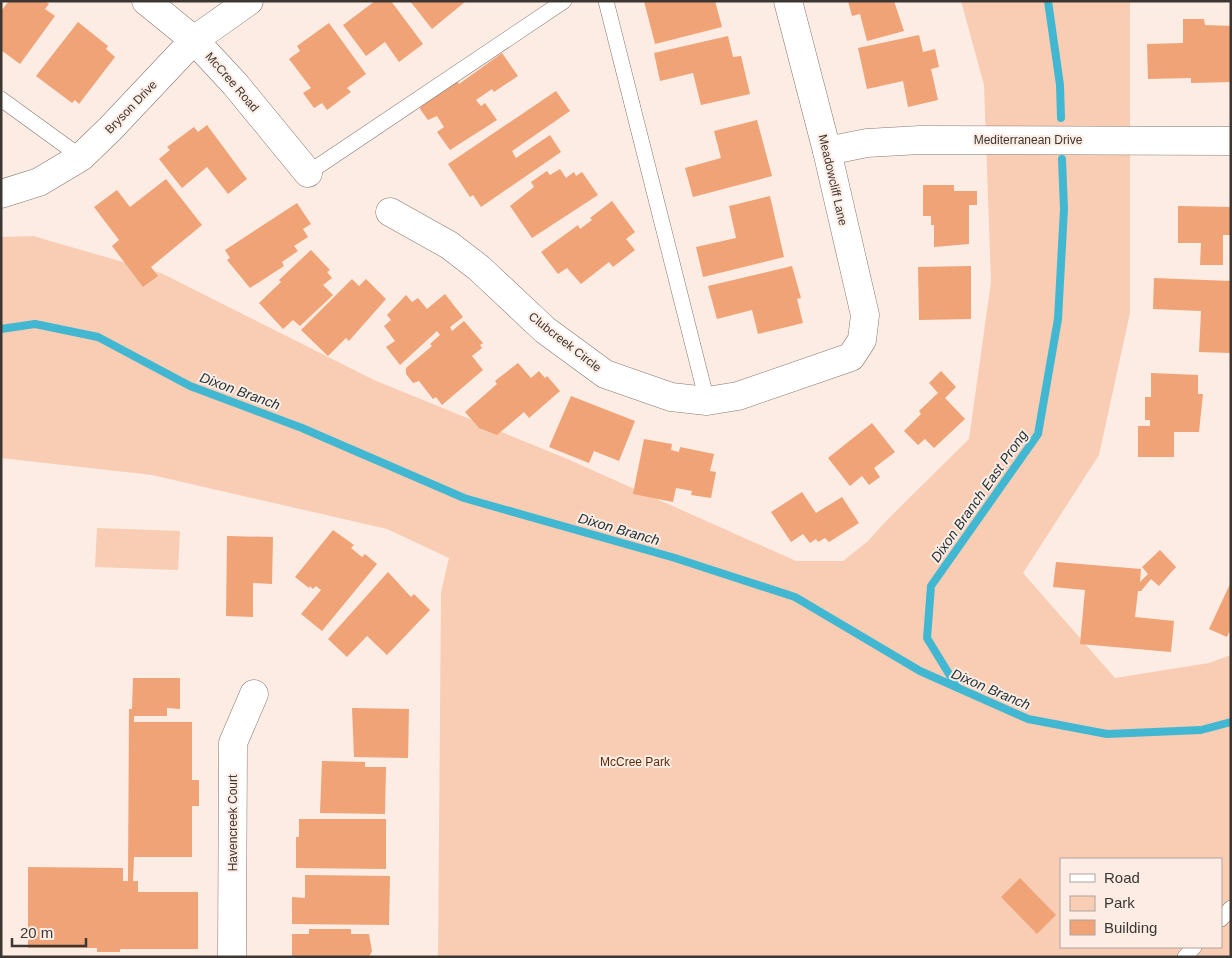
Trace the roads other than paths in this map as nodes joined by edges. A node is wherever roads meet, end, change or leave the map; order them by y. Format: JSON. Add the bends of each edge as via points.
{"nodes":[{"id":1,"x":146,"y":1,"type":"edge"},
{"id":2,"x":249,"y":1,"type":"edge"},
{"id":3,"x":564,"y":1,"type":"edge"},
{"id":4,"x":606,"y":1,"type":"edge"},
{"id":5,"x":788,"y":1,"type":"edge"},
{"id":6,"x":194,"y":40,"type":"junction"},
{"id":7,"x":1,"y":99,"type":"edge"},
{"id":8,"x":1231,"y":141,"type":"edge"},
{"id":9,"x":827,"y":151,"type":"junction"},
{"id":10,"x":81,"y":157,"type":"junction"},
{"id":11,"x":308,"y":173,"type":"joint"},
{"id":12,"x":1,"y":194,"type":"edge"},
{"id":13,"x":390,"y":212,"type":"dead end"},
{"id":14,"x":851,"y":357,"type":"joint"},
{"id":15,"x":707,"y":401,"type":"junction"},
{"id":16,"x":254,"y":694,"type":"dead end"},
{"id":17,"x":1231,"y":908,"type":"edge"},
{"id":18,"x":1222,"y":918,"type":"edge"},
{"id":19,"x":232,"y":957,"type":"edge"}],
"edges":[{"from":1,"to":6,"type":"street","name":"McCree Road"},
{"from":2,"to":6,"type":"street","name":"Bryson Drive"},
{"from":3,"to":11,"type":"lane"},
{"from":4,"to":15,"type":"lane"},
{"from":5,"to":9,"type":"street","name":"Meadowcliff Lane"},
{"from":6,"to":10,"type":"street","name":"Bryson Drive"},
{"from":6,"to":11,"type":"street","name":"McCree Road"},
{"from":7,"to":10,"type":"lane"},
{"from":8,"to":9,"type":"street","name":"Mediterranean Drive","via":[[920,140],[867,143]]},
{"from":9,"to":14,"type":"street","name":"Meadowcliff Lane","via":[[865,315],[862,340]]},
{"from":10,"to":12,"type":"street","name":"Bryson Drive","via":[[39,182]]},
{"from":13,"to":15,"type":"street","name":"Clubcreek Circle","via":[[449,244],[545,330],[605,374],[671,397]]},
{"from":14,"to":15,"type":"street","name":"Clubcreek Circle","via":[[738,396]]},
{"from":16,"to":19,"type":"street","name":"Havencreek Court","via":[[233,743]]},
{"from":17,"to":18,"type":"lane"}]}
